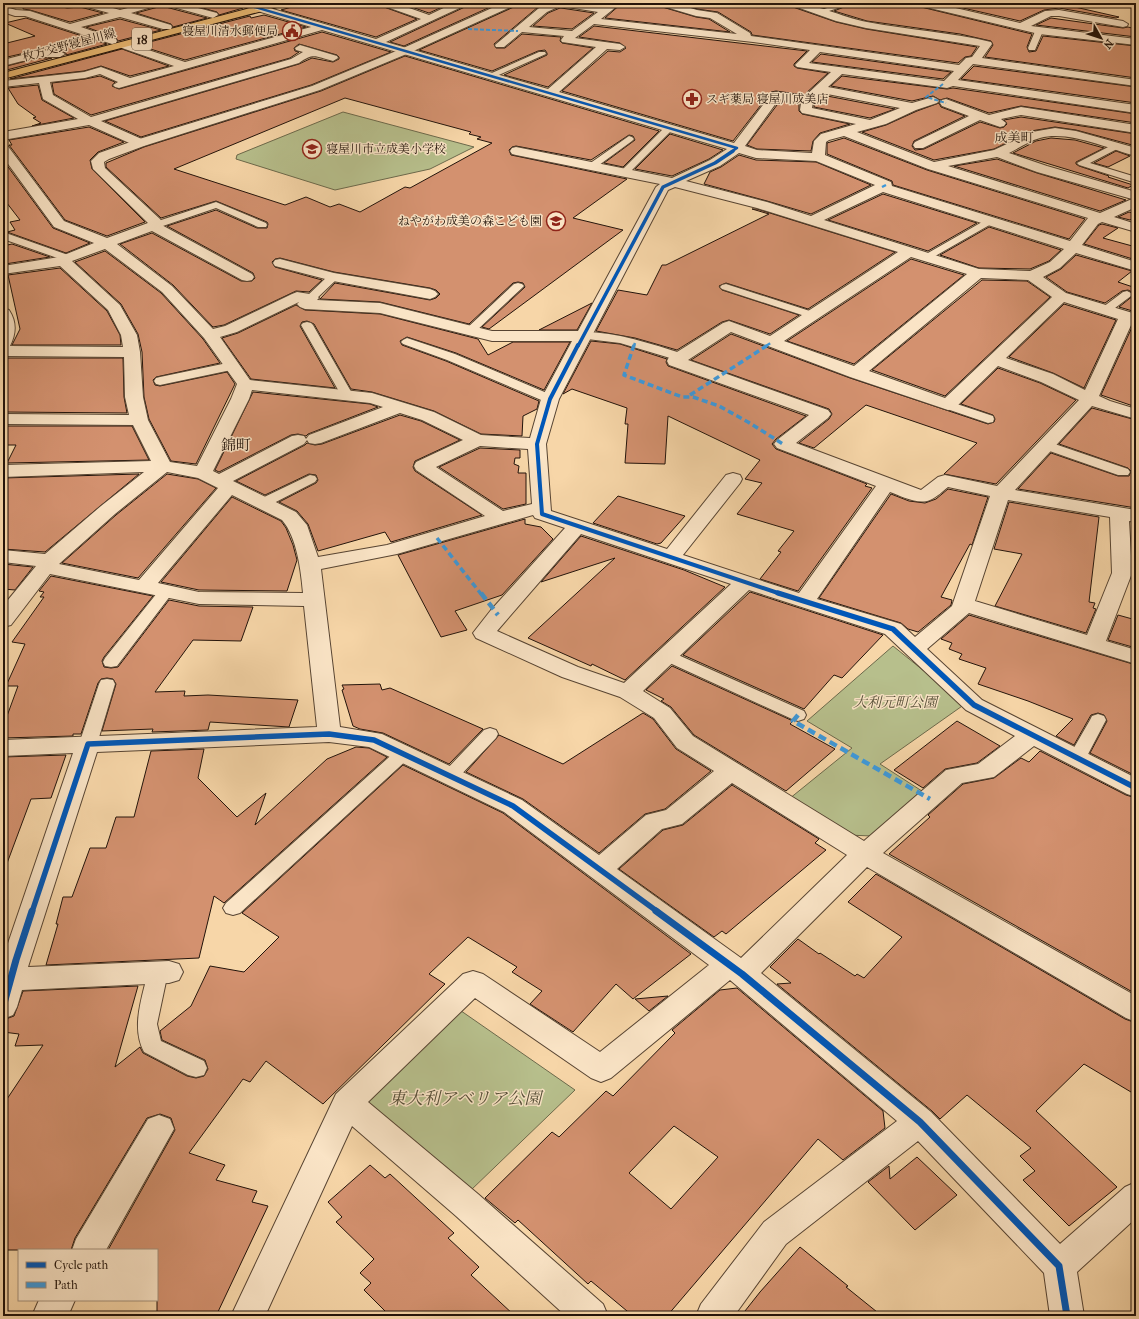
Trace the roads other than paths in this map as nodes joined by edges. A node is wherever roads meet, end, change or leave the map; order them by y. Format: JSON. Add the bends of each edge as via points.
{"nodes":[{"id":1,"x":84,"y":3,"type":"edge"},
{"id":2,"x":158,"y":3,"type":"edge"},
{"id":3,"x":167,"y":3,"type":"edge"},
{"id":4,"x":281,"y":3,"type":"edge"},
{"id":5,"x":389,"y":3,"type":"edge"},
{"id":6,"x":462,"y":3,"type":"edge"},
{"id":7,"x":511,"y":3,"type":"edge"},
{"id":8,"x":556,"y":3,"type":"edge"},
{"id":9,"x":561,"y":3,"type":"edge"},
{"id":10,"x":616,"y":3,"type":"edge"},
{"id":11,"x":664,"y":3,"type":"edge"},
{"id":12,"x":795,"y":3,"type":"edge"},
{"id":13,"x":849,"y":3,"type":"edge"},
{"id":14,"x":921,"y":3,"type":"edge"},
{"id":15,"x":960,"y":3,"type":"edge"},
{"id":16,"x":65,"y":4,"type":"edge"},
{"id":17,"x":252,"y":5,"type":"edge"},
{"id":18,"x":714,"y":5,"type":"dead end"},
{"id":19,"x":942,"y":8,"type":"junction"},
{"id":20,"x":3,"y":9,"type":"edge"},
{"id":21,"x":681,"y":9,"type":"junction"},
{"id":22,"x":606,"y":10,"type":"junction"},
{"id":23,"x":820,"y":12,"type":"junction"},
{"id":24,"x":121,"y":13,"type":"junction"},
{"id":25,"x":699,"y":14,"type":"junction"},
{"id":26,"x":213,"y":15,"type":"junction"},
{"id":27,"x":428,"y":18,"type":"junction"},
{"id":28,"x":592,"y":21,"type":"junction"},
{"id":29,"x":70,"y":27,"type":"junction"},
{"id":30,"x":167,"y":27,"type":"junction"},
{"id":31,"x":322,"y":27,"type":"junction"},
{"id":32,"x":1021,"y":27,"type":"junction"},
{"id":33,"x":661,"y":28,"type":"junction"},
{"id":34,"x":520,"y":29,"type":"junction"},
{"id":35,"x":1040,"y":31,"type":"junction"},
{"id":36,"x":574,"y":34,"type":"junction"},
{"id":37,"x":1095,"y":37,"type":"junction"},
{"id":38,"x":752,"y":39,"type":"junction"},
{"id":39,"x":276,"y":40,"type":"junction"},
{"id":40,"x":1136,"y":42,"type":"edge"},
{"id":41,"x":117,"y":43,"type":"junction"},
{"id":42,"x":375,"y":43,"type":"junction"},
{"id":43,"x":500,"y":45,"type":"dead end"},
{"id":44,"x":605,"y":45,"type":"junction"},
{"id":45,"x":620,"y":47,"type":"dead end"},
{"id":46,"x":818,"y":48,"type":"junction"},
{"id":47,"x":1032,"y":48,"type":"dead end"},
{"id":48,"x":405,"y":51,"type":"junction"},
{"id":49,"x":94,"y":52,"type":"junction"},
{"id":50,"x":314,"y":52,"type":"junction"},
{"id":51,"x":60,"y":54,"type":"junction"},
{"id":52,"x":542,"y":54,"type":"dead end"},
{"id":53,"x":977,"y":57,"type":"junction"},
{"id":54,"x":333,"y":58,"type":"dead end"},
{"id":55,"x":3,"y":63,"type":"edge"},
{"id":56,"x":186,"y":66,"type":"junction"},
{"id":57,"x":3,"y":69,"type":"edge"},
{"id":58,"x":962,"y":69,"type":"junction"},
{"id":59,"x":839,"y":71,"type":"junction"},
{"id":60,"x":3,"y":76,"type":"edge"},
{"id":61,"x":489,"y":76,"type":"junction"},
{"id":62,"x":44,"y":80,"type":"junction"},
{"id":63,"x":951,"y":82,"type":"junction"},
{"id":64,"x":3,"y":83,"type":"edge"},
{"id":65,"x":1136,"y":83,"type":"edge"},
{"id":66,"x":819,"y":89,"type":"junction"},
{"id":67,"x":550,"y":94,"type":"junction"},
{"id":68,"x":807,"y":101,"type":"junction"},
{"id":69,"x":933,"y":101,"type":"dead end"},
{"id":70,"x":946,"y":103,"type":"dead end"},
{"id":71,"x":912,"y":107,"type":"junction"},
{"id":72,"x":1136,"y":109,"type":"edge"},
{"id":73,"x":982,"y":117,"type":"junction"},
{"id":74,"x":90,"y":121,"type":"junction"},
{"id":75,"x":869,"y":124,"type":"junction"},
{"id":76,"x":1133,"y":126,"type":"edge"},
{"id":77,"x":669,"y":128,"type":"junction"},
{"id":78,"x":843,"y":131,"type":"junction"},
{"id":79,"x":1036,"y":135,"type":"junction"},
{"id":80,"x":3,"y":136,"type":"edge"},
{"id":81,"x":629,"y":139,"type":"dead end"},
{"id":82,"x":140,"y":143,"type":"junction"},
{"id":83,"x":919,"y":145,"type":"dead end"},
{"id":84,"x":1116,"y":146,"type":"junction"},
{"id":85,"x":3,"y":148,"type":"edge"},
{"id":86,"x":737,"y":148,"type":"junction"},
{"id":87,"x":516,"y":151,"type":"dead end"},
{"id":88,"x":1136,"y":152,"type":"edge"},
{"id":89,"x":998,"y":153,"type":"junction"},
{"id":90,"x":818,"y":157,"type":"junction"},
{"id":91,"x":592,"y":166,"type":"junction"},
{"id":92,"x":933,"y":166,"type":"junction"},
{"id":93,"x":624,"y":173,"type":"junction"},
{"id":94,"x":1136,"y":180,"type":"edge"},
{"id":95,"x":672,"y":182,"type":"junction"},
{"id":96,"x":886,"y":185,"type":"dead end"},
{"id":97,"x":1136,"y":196,"type":"edge"},
{"id":98,"x":1136,"y":202,"type":"edge"},
{"id":99,"x":1101,"y":217,"type":"junction"},
{"id":100,"x":811,"y":221,"type":"junction"},
{"id":101,"x":988,"y":221,"type":"junction"},
{"id":102,"x":262,"y":225,"type":"dead end"},
{"id":103,"x":153,"y":226,"type":"junction"},
{"id":104,"x":1136,"y":228,"type":"edge"},
{"id":105,"x":3,"y":235,"type":"edge"},
{"id":106,"x":106,"y":243,"type":"junction"},
{"id":107,"x":1072,"y":248,"type":"junction"},
{"id":108,"x":908,"y":252,"type":"junction"},
{"id":109,"x":926,"y":257,"type":"junction"},
{"id":110,"x":65,"y":260,"type":"junction"},
{"id":111,"x":280,"y":263,"type":"dead end"},
{"id":112,"x":1136,"y":267,"type":"edge"},
{"id":113,"x":3,"y":270,"type":"edge"},
{"id":114,"x":978,"y":273,"type":"junction"},
{"id":115,"x":1032,"y":276,"type":"junction"},
{"id":116,"x":247,"y":277,"type":"dead end"},
{"id":117,"x":334,"y":277,"type":"junction"},
{"id":118,"x":442,"y":283,"type":"dead end"},
{"id":119,"x":518,"y":286,"type":"dead end"},
{"id":120,"x":726,"y":287,"type":"dead end"},
{"id":121,"x":430,"y":294,"type":"junction"},
{"id":122,"x":1127,"y":294,"type":"dead end"},
{"id":123,"x":1061,"y":296,"type":"junction"},
{"id":124,"x":311,"y":298,"type":"junction"},
{"id":125,"x":1107,"y":309,"type":"junction"},
{"id":126,"x":3,"y":313,"type":"edge"},
{"id":127,"x":407,"y":314,"type":"junction"},
{"id":128,"x":812,"y":315,"type":"junction"},
{"id":129,"x":1131,"y":318,"type":"edge"},
{"id":130,"x":307,"y":325,"type":"dead end"},
{"id":131,"x":471,"y":330,"type":"junction"},
{"id":132,"x":210,"y":335,"type":"junction"},
{"id":133,"x":583,"y":336,"type":"junction"},
{"id":134,"x":407,"y":342,"type":"dead end"},
{"id":135,"x":772,"y":342,"type":"junction"},
{"id":136,"x":3,"y":345,"type":"edge"},
{"id":137,"x":3,"y":351,"type":"edge"},
{"id":138,"x":132,"y":352,"type":"junction"},
{"id":139,"x":680,"y":357,"type":"junction"},
{"id":140,"x":995,"y":360,"type":"junction"},
{"id":141,"x":232,"y":366,"type":"junction"},
{"id":142,"x":856,"y":373,"type":"junction"},
{"id":143,"x":160,"y":381,"type":"dead end"},
{"id":144,"x":245,"y":384,"type":"junction"},
{"id":145,"x":347,"y":396,"type":"junction"},
{"id":146,"x":1090,"y":398,"type":"junction"},
{"id":147,"x":550,"y":399,"type":"junction"},
{"id":148,"x":948,"y":405,"type":"junction"},
{"id":149,"x":399,"y":407,"type":"junction"},
{"id":150,"x":1136,"y":414,"type":"edge"},
{"id":151,"x":3,"y":419,"type":"edge"},
{"id":152,"x":988,"y":419,"type":"dead end"},
{"id":153,"x":139,"y":420,"type":"junction"},
{"id":154,"x":477,"y":440,"type":"junction"},
{"id":155,"x":536,"y":444,"type":"junction"},
{"id":156,"x":1046,"y":445,"type":"junction"},
{"id":157,"x":163,"y":466,"type":"junction"},
{"id":158,"x":3,"y":471,"type":"edge"},
{"id":159,"x":1123,"y":472,"type":"dead end"},
{"id":160,"x":310,"y":478,"type":"dead end"},
{"id":161,"x":733,"y":479,"type":"dead end"},
{"id":162,"x":217,"y":480,"type":"junction"},
{"id":163,"x":887,"y":483,"type":"junction"},
{"id":164,"x":1001,"y":492,"type":"junction"},
{"id":165,"x":262,"y":503,"type":"junction"},
{"id":166,"x":542,"y":508,"type":"junction"},
{"id":167,"x":1128,"y":514,"type":"edge"},
{"id":168,"x":500,"y":518,"type":"junction"},
{"id":169,"x":577,"y":526,"type":"junction"},
{"id":170,"x":3,"y":556,"type":"edge"},
{"id":171,"x":671,"y":557,"type":"junction"},
{"id":172,"x":48,"y":564,"type":"junction"},
{"id":173,"x":310,"y":565,"type":"junction"},
{"id":174,"x":746,"y":582,"type":"junction"},
{"id":175,"x":145,"y":586,"type":"junction"},
{"id":176,"x":166,"y":590,"type":"junction"},
{"id":177,"x":12,"y":598,"type":"edge"},
{"id":178,"x":314,"y":600,"type":"junction"},
{"id":179,"x":804,"y":602,"type":"junction"},
{"id":180,"x":963,"y":604,"type":"junction"},
{"id":181,"x":3,"y":620,"type":"edge"},
{"id":182,"x":1094,"y":643,"type":"junction"},
{"id":183,"x":914,"y":649,"type":"junction"},
{"id":184,"x":668,"y":655,"type":"junction"},
{"id":185,"x":1136,"y":657,"type":"edge"},
{"id":186,"x":111,"y":662,"type":"dead end"},
{"id":187,"x":107,"y":684,"type":"dead end"},
{"id":188,"x":628,"y":692,"type":"junction"},
{"id":189,"x":798,"y":715,"type":"dead end"},
{"id":190,"x":1098,"y":720,"type":"dead end"},
{"id":191,"x":329,"y":734,"type":"junction"},
{"id":192,"x":490,"y":734,"type":"dead end"},
{"id":193,"x":1032,"y":735,"type":"junction"},
{"id":194,"x":88,"y":744,"type":"junction"},
{"id":195,"x":3,"y":748,"type":"edge"},
{"id":196,"x":403,"y":754,"type":"junction"},
{"id":197,"x":1077,"y":758,"type":"junction"},
{"id":198,"x":730,"y":771,"type":"junction"},
{"id":199,"x":450,"y":776,"type":"junction"},
{"id":200,"x":1136,"y":788,"type":"edge"},
{"id":201,"x":865,"y":854,"type":"junction"},
{"id":202,"x":599,"y":870,"type":"junction"},
{"id":203,"x":233,"y":908,"type":"dead end"},
{"id":204,"x":10,"y":967,"type":"edge"},
{"id":205,"x":735,"y":970,"type":"junction"},
{"id":206,"x":164,"y":972,"type":"joint"},
{"id":207,"x":3,"y":1007,"type":"edge"},
{"id":208,"x":1136,"y":1010,"type":"edge"},
{"id":209,"x":196,"y":1068,"type":"dead end"},
{"id":210,"x":347,"y":1103,"type":"junction"},
{"id":211,"x":920,"y":1122,"type":"junction"},
{"id":212,"x":159,"y":1129,"type":"dead end"},
{"id":213,"x":1136,"y":1197,"type":"edge"},
{"id":214,"x":89,"y":1249,"type":"edge"},
{"id":215,"x":1059,"y":1266,"type":"junction"},
{"id":216,"x":57,"y":1301,"type":"edge"},
{"id":217,"x":49,"y":1316,"type":"edge"},
{"id":218,"x":248,"y":1316,"type":"edge"},
{"id":219,"x":591,"y":1316,"type":"edge"},
{"id":220,"x":713,"y":1316,"type":"edge"},
{"id":221,"x":1067,"y":1316,"type":"edge"}],
"edges":[{"from":1,"to":16,"type":"lane"},
{"from":1,"to":24,"type":"street"},
{"from":2,"to":24,"type":"street"},
{"from":3,"to":26,"type":"street"},
{"from":4,"to":17,"type":"main road","name":"枚方交野寝屋川線","number":"18"},
{"from":5,"to":27,"type":"street"},
{"from":6,"to":27,"type":"street"},
{"from":7,"to":48,"type":"street"},
{"from":8,"to":34,"type":"street"},
{"from":9,"to":22,"type":"street"},
{"from":10,"to":22,"type":"street"},
{"from":11,"to":21,"type":"street"},
{"from":12,"to":23,"type":"street"},
{"from":13,"to":23,"type":"lane"},
{"from":14,"to":19,"type":"street"},
{"from":15,"to":19,"type":"street"},
{"from":17,"to":26,"type":"main road","name":"枚方交野寝屋川線","number":"18"},
{"from":17,"to":31,"type":"street"},
{"from":17,"to":41,"type":"main road","name":"枚方交野寝屋川線","number":"18"},
{"from":18,"to":25,"type":"street","via":[[720,7]]},
{"from":19,"to":32,"type":"street"},
{"from":20,"to":29,"type":"street","via":[[26,13]]},
{"from":21,"to":25,"type":"street"},
{"from":21,"to":33,"type":"street"},
{"from":22,"to":28,"type":"street"},
{"from":23,"to":53,"type":"street","via":[[866,25],[987,44]]},
{"from":24,"to":29,"type":"street"},
{"from":24,"to":30,"type":"street"},
{"from":25,"to":38,"type":"street","via":[[713,15]]},
{"from":26,"to":30,"type":"main road","name":"枚方交野寝屋川線","number":"18"},
{"from":27,"to":42,"type":"street","via":[[401,33]]},
{"from":28,"to":33,"type":"street"},
{"from":28,"to":36,"type":"street"},
{"from":29,"to":41,"type":"street"},
{"from":30,"to":41,"type":"main road","name":"枚方交野寝屋川線","number":"18"},
{"from":31,"to":39,"type":"street"},
{"from":31,"to":42,"type":"street"},
{"from":32,"to":35,"type":"street"},
{"from":32,"to":37,"type":"street","via":[[1049,13],[1126,23]]},
{"from":33,"to":38,"type":"street"},
{"from":34,"to":36,"type":"street"},
{"from":34,"to":43,"type":"street"},
{"from":35,"to":37,"type":"street"},
{"from":35,"to":47,"type":"lane"},
{"from":36,"to":44,"type":"street","via":[[566,40]]},
{"from":37,"to":40,"type":"street"},
{"from":38,"to":46,"type":"street"},
{"from":39,"to":50,"type":"street"},
{"from":39,"to":56,"type":"street"},
{"from":41,"to":49,"type":"main road","name":"枚方交野寝屋川線","number":"18"},
{"from":41,"to":51,"type":"main road","name":"枚方交野寝屋川線","number":"18"},
{"from":41,"to":56,"type":"street"},
{"from":42,"to":48,"type":"street"},
{"from":44,"to":45,"type":"street"},
{"from":44,"to":67,"type":"street"},
{"from":46,"to":58,"type":"street"},
{"from":46,"to":59,"type":"street","via":[[801,65]]},
{"from":48,"to":61,"type":"street"},
{"from":48,"to":82,"type":"street","via":[[316,88]]},
{"from":49,"to":60,"type":"main road","name":"枚方交野寝屋川線","number":"18"},
{"from":49,"to":64,"type":"street","via":[[60,66]]},
{"from":50,"to":54,"type":"street"},
{"from":50,"to":74,"type":"street","via":[[302,56],[295,62]]},
{"from":51,"to":55,"type":"street","via":[[38,54]]},
{"from":51,"to":57,"type":"main road","name":"枚方交野寝屋川線","number":"18"},
{"from":52,"to":61,"type":"lane"},
{"from":53,"to":58,"type":"street","via":[[970,60]]},
{"from":53,"to":65,"type":"street"},
{"from":56,"to":62,"type":"street","via":[[124,83],[101,70],[85,75]]},
{"from":58,"to":63,"type":"street"},
{"from":59,"to":63,"type":"street","via":[[947,85]]},
{"from":59,"to":66,"type":"street"},
{"from":61,"to":67,"type":"street"},
{"from":62,"to":64,"type":"street"},
{"from":62,"to":74,"type":"street","via":[[47,97]]},
{"from":63,"to":72,"type":"street"},
{"from":66,"to":68,"type":"street"},
{"from":66,"to":71,"type":"street"},
{"from":67,"to":77,"type":"street"},
{"from":68,"to":75,"type":"street","via":[[806,110]]},
{"from":68,"to":86,"type":"street","via":[[776,95]]},
{"from":69,"to":71,"type":"street"},
{"from":70,"to":73,"type":"street"},
{"from":71,"to":75,"type":"street"},
{"from":73,"to":76,"type":"street","via":[[1021,111]]},
{"from":73,"to":79,"type":"street"},
{"from":73,"to":83,"type":"street"},
{"from":74,"to":80,"type":"street"},
{"from":74,"to":82,"type":"street"},
{"from":75,"to":78,"type":"street"},
{"from":77,"to":86,"type":"street"},
{"from":77,"to":93,"type":"lane"},
{"from":78,"to":90,"type":"street","via":[[820,141]]},
{"from":78,"to":92,"type":"street"},
{"from":79,"to":84,"type":"street","via":[[1062,133]]},
{"from":79,"to":89,"type":"street"},
{"from":81,"to":91,"type":"lane"},
{"from":82,"to":103,"type":"street","via":[[97,161],[100,169],[155,222]]},
{"from":84,"to":88,"type":"street"},
{"from":84,"to":94,"type":"lane","via":[[1082,163]]},
{"from":85,"to":106,"type":"street","via":[[59,224]]},
{"from":86,"to":90,"type":"street","via":[[756,154]]},
{"from":86,"to":95,"type":"street","via":[[715,163]]},
{"from":87,"to":91,"type":"street"},
{"from":89,"to":92,"type":"street"},
{"from":89,"to":97,"type":"street","via":[[1042,169]]},
{"from":90,"to":96,"type":"street"},
{"from":91,"to":93,"type":"street"},
{"from":92,"to":99,"type":"street"},
{"from":93,"to":95,"type":"street"},
{"from":95,"to":100,"type":"street","via":[[762,205]]},
{"from":95,"to":133,"type":"street","via":[[663,187]]},
{"from":98,"to":99,"type":"street"},
{"from":99,"to":104,"type":"street"},
{"from":99,"to":107,"type":"street","via":[[1093,221]]},
{"from":100,"to":101,"type":"street","via":[[882,187]]},
{"from":100,"to":108,"type":"street"},
{"from":101,"to":107,"type":"street"},
{"from":101,"to":109,"type":"lane"},
{"from":102,"to":103,"type":"lane","via":[[216,205]]},
{"from":103,"to":106,"type":"street"},
{"from":103,"to":116,"type":"street"},
{"from":105,"to":110,"type":"lane"},
{"from":106,"to":110,"type":"street"},
{"from":106,"to":132,"type":"street","via":[[167,289]]},
{"from":107,"to":112,"type":"street"},
{"from":107,"to":115,"type":"street","via":[[1055,265]]},
{"from":108,"to":109,"type":"street"},
{"from":108,"to":128,"type":"street"},
{"from":109,"to":114,"type":"street"},
{"from":110,"to":113,"type":"street"},
{"from":110,"to":138,"type":"street","via":[[115,308],[129,335]]},
{"from":111,"to":117,"type":"street"},
{"from":114,"to":115,"type":"street"},
{"from":114,"to":142,"type":"street"},
{"from":115,"to":123,"type":"street"},
{"from":117,"to":121,"type":"street"},
{"from":117,"to":124,"type":"lane"},
{"from":118,"to":121,"type":"street"},
{"from":119,"to":131,"type":"lane"},
{"from":120,"to":128,"type":"lane"},
{"from":121,"to":127,"type":"street"},
{"from":122,"to":125,"type":"lane"},
{"from":123,"to":125,"type":"street"},
{"from":123,"to":140,"type":"street"},
{"from":124,"to":127,"type":"street","via":[[305,304],[380,308]]},
{"from":124,"to":132,"type":"street","via":[[297,298],[231,329]]},
{"from":125,"to":129,"type":"street"},
{"from":126,"to":136,"type":"street","via":[[8,330]]},
{"from":127,"to":131,"type":"street"},
{"from":128,"to":135,"type":"street"},
{"from":129,"to":146,"type":"street"},
{"from":130,"to":145,"type":"lane"},
{"from":131,"to":133,"type":"street","via":[[492,336]]},
{"from":132,"to":141,"type":"street"},
{"from":133,"to":139,"type":"lane","via":[[640,344]]},
{"from":133,"to":147,"type":"street"},
{"from":134,"to":147,"type":"lane","via":[[451,357]]},
{"from":135,"to":139,"type":"street","via":[[728,326]]},
{"from":135,"to":142,"type":"street"},
{"from":137,"to":138,"type":"street"},
{"from":138,"to":153,"type":"street","via":[[134,397]]},
{"from":139,"to":163,"type":"street","via":[[676,360],[822,414],[783,444]]},
{"from":140,"to":146,"type":"street","via":[[1047,378]]},
{"from":140,"to":148,"type":"street"},
{"from":141,"to":143,"type":"lane"},
{"from":141,"to":144,"type":"street"},
{"from":142,"to":148,"type":"street"},
{"from":144,"to":145,"type":"street"},
{"from":144,"to":162,"type":"street"},
{"from":145,"to":149,"type":"street","via":[[372,398]]},
{"from":146,"to":150,"type":"street","via":[[1104,405]]},
{"from":146,"to":156,"type":"street"},
{"from":147,"to":155,"type":"street"},
{"from":148,"to":152,"type":"lane"},
{"from":149,"to":154,"type":"street","via":[[428,416]]},
{"from":149,"to":162,"type":"street","via":[[307,440]]},
{"from":151,"to":153,"type":"street"},
{"from":153,"to":157,"type":"street"},
{"from":154,"to":155,"type":"street"},
{"from":154,"to":168,"type":"street","via":[[423,466]]},
{"from":155,"to":166,"type":"street"},
{"from":156,"to":159,"type":"lane"},
{"from":156,"to":164,"type":"street"},
{"from":157,"to":158,"type":"street"},
{"from":157,"to":162,"type":"street"},
{"from":157,"to":172,"type":"street","via":[[108,510]]},
{"from":160,"to":165,"type":"lane"},
{"from":161,"to":171,"type":"street"},
{"from":162,"to":165,"type":"street"},
{"from":162,"to":175,"type":"street"},
{"from":163,"to":164,"type":"street","via":[[924,496],[945,480]]},
{"from":163,"to":179,"type":"street"},
{"from":164,"to":167,"type":"street"},
{"from":164,"to":180,"type":"street"},
{"from":165,"to":173,"type":"street","via":[[289,516],[297,525]]},
{"from":166,"to":168,"type":"street"},
{"from":166,"to":169,"type":"street","via":[[542,514]]},
{"from":167,"to":182,"type":"street","via":[[1122,573]]},
{"from":168,"to":173,"type":"street","via":[[390,550]]},
{"from":169,"to":171,"type":"street"},
{"from":169,"to":188,"type":"street","via":[[484,633],[570,672]]},
{"from":170,"to":172,"type":"street"},
{"from":171,"to":174,"type":"street"},
{"from":172,"to":175,"type":"street"},
{"from":172,"to":177,"type":"street"},
{"from":173,"to":178,"type":"street"},
{"from":174,"to":179,"type":"street"},
{"from":174,"to":184,"type":"street"},
{"from":175,"to":176,"type":"street"},
{"from":176,"to":178,"type":"street","via":[[199,598]]},
{"from":176,"to":186,"type":"lane"},
{"from":177,"to":181,"type":"street"},
{"from":178,"to":191,"type":"street"},
{"from":179,"to":183,"type":"street","via":[[893,629]]},
{"from":180,"to":182,"type":"street"},
{"from":180,"to":183,"type":"street","via":[[961,609]]},
{"from":182,"to":185,"type":"street"},
{"from":183,"to":193,"type":"street","via":[[974,705]]},
{"from":184,"to":188,"type":"street"},
{"from":184,"to":189,"type":"lane"},
{"from":187,"to":194,"type":"lane"},
{"from":188,"to":198,"type":"street","via":[[662,713],[685,742]]},
{"from":190,"to":197,"type":"lane"},
{"from":191,"to":194,"type":"street"},
{"from":191,"to":196,"type":"street","via":[[374,740]]},
{"from":192,"to":199,"type":"lane"},
{"from":193,"to":197,"type":"street"},
{"from":193,"to":201,"type":"street","via":[[985,771],[955,776]]},
{"from":194,"to":195,"type":"street"},
{"from":194,"to":204,"type":"street"},
{"from":196,"to":199,"type":"street"},
{"from":196,"to":203,"type":"lane"},
{"from":197,"to":200,"type":"street"},
{"from":198,"to":201,"type":"street"},
{"from":198,"to":202,"type":"street","via":[[673,818],[655,821]]},
{"from":199,"to":202,"type":"street","via":[[513,806]]},
{"from":201,"to":205,"type":"street"},
{"from":201,"to":208,"type":"street"},
{"from":202,"to":205,"type":"street"},
{"from":204,"to":206,"type":"street"},
{"from":204,"to":207,"type":"street"},
{"from":205,"to":210,"type":"street","via":[[601,1069],[473,982]]},
{"from":205,"to":211,"type":"street"},
{"from":206,"to":209,"type":"lane","via":[[147,1024],[151,1046]]},
{"from":210,"to":218,"type":"street"},
{"from":210,"to":219,"type":"street","via":[[467,1205]]},
{"from":211,"to":215,"type":"street"},
{"from":211,"to":220,"type":"street","via":[[775,1233]]},
{"from":212,"to":214,"type":"street"},
{"from":213,"to":215,"type":"street"},
{"from":215,"to":221,"type":"street"},
{"from":216,"to":217,"type":"street"}]}
